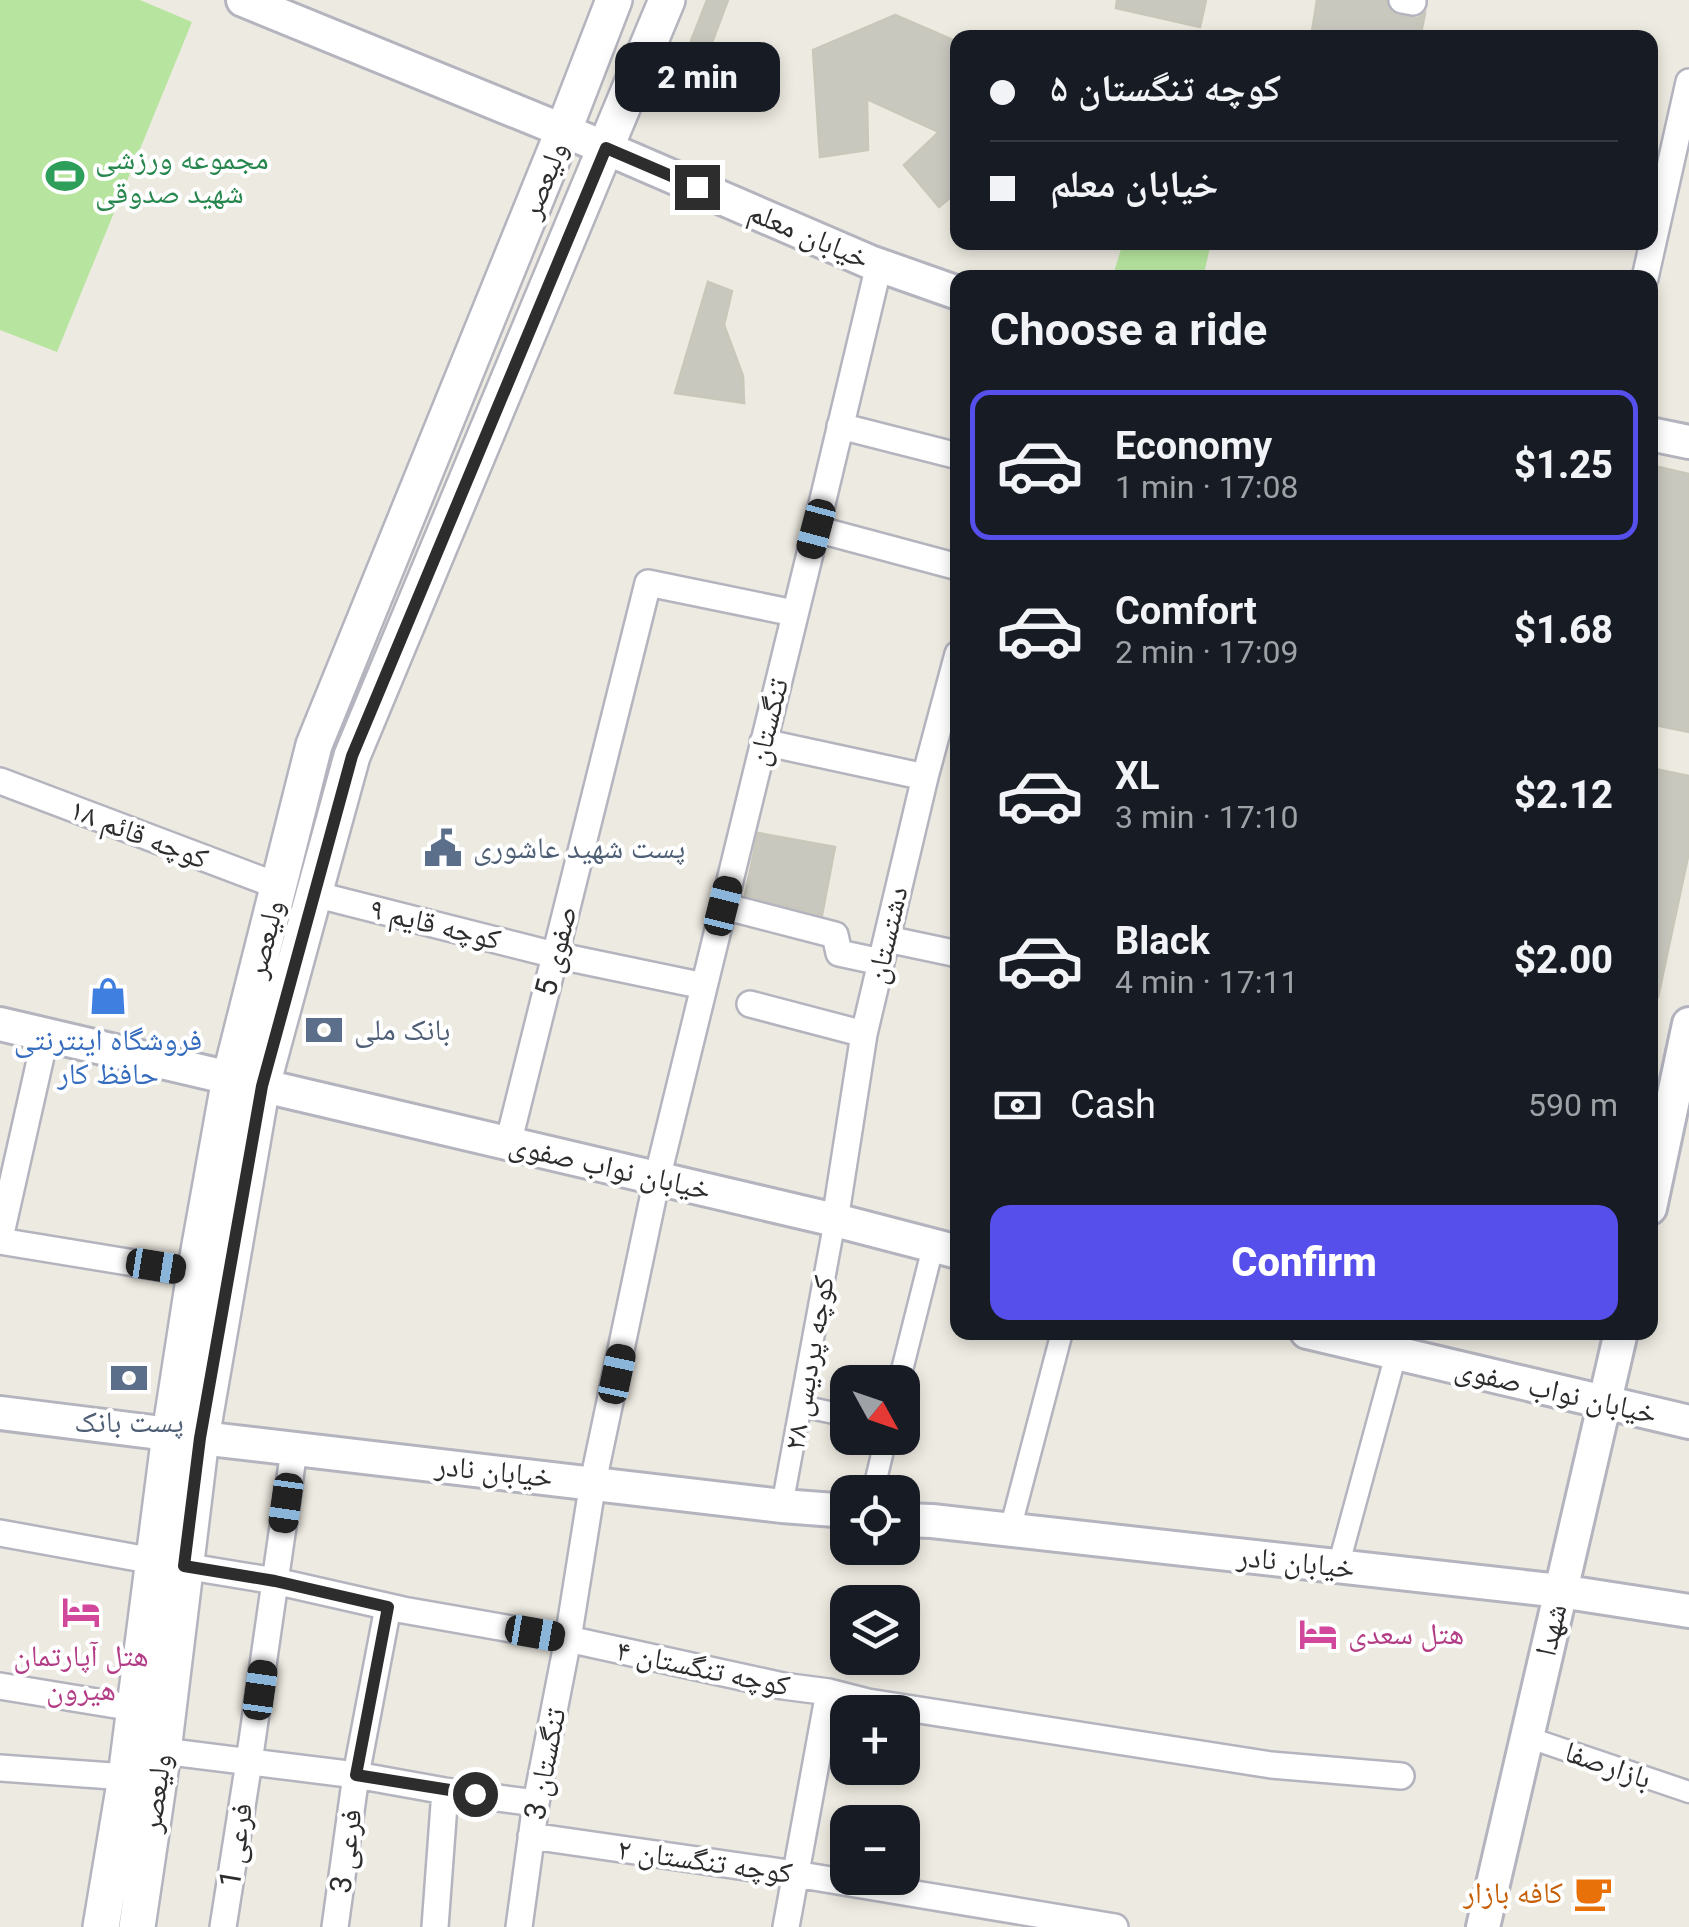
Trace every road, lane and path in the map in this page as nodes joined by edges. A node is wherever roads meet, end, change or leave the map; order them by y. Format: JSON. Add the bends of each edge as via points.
{"nodes":[{"id":1,"x":243,"y":0,"type":"edge"},
{"id":2,"x":614,"y":0,"type":"edge"},
{"id":3,"x":668,"y":0,"type":"edge"},
{"id":4,"x":1689,"y":82,"type":"edge"},
{"id":5,"x":564,"y":132,"type":"junction"},
{"id":6,"x":606,"y":148,"type":"junction"},
{"id":7,"x":1658,"y":217,"type":"edge"},
{"id":8,"x":879,"y":265,"type":"junction"},
{"id":9,"x":950,"y":290,"type":"edge"},
{"id":10,"x":840,"y":426,"type":"junction"},
{"id":11,"x":1658,"y":436,"type":"edge"},
{"id":12,"x":1689,"y":442,"type":"edge"},
{"id":13,"x":950,"y":454,"type":"edge"},
{"id":14,"x":816,"y":529,"type":"junction"},
{"id":15,"x":950,"y":565,"type":"edge"},
{"id":16,"x":794,"y":613,"type":"junction"},
{"id":17,"x":364,"y":623,"type":"junction"},
{"id":18,"x":401,"y":638,"type":"junction"},
{"id":19,"x":950,"y":684,"type":"edge"},
{"id":20,"x":763,"y":742,"type":"junction"},
{"id":21,"x":925,"y":777,"type":"junction"},
{"id":22,"x":0,"y":781,"type":"edge"},
{"id":23,"x":278,"y":886,"type":"junction"},
{"id":24,"x":314,"y":894,"type":"junction"},
{"id":25,"x":723,"y":906,"type":"junction"},
{"id":26,"x":884,"y":950,"type":"junction"},
{"id":27,"x":950,"y":954,"type":"edge"},
{"id":28,"x":555,"y":955,"type":"junction"},
{"id":29,"x":704,"y":986,"type":"junction"},
{"id":30,"x":750,"y":1004,"type":"dead end"},
{"id":31,"x":0,"y":1024,"type":"edge"},
{"id":32,"x":1689,"y":1024,"type":"edge"},
{"id":33,"x":46,"y":1034,"type":"junction"},
{"id":34,"x":864,"y":1034,"type":"junction"},
{"id":35,"x":246,"y":1082,"type":"junction"},
{"id":36,"x":508,"y":1144,"type":"junction"},
{"id":37,"x":9,"y":1157,"type":"edge"},
{"id":38,"x":1658,"y":1168,"type":"edge"},
{"id":39,"x":657,"y":1179,"type":"junction"},
{"id":40,"x":834,"y":1220,"type":"junction"},
{"id":41,"x":0,"y":1240,"type":"edge"},
{"id":42,"x":945,"y":1250,"type":"edge"},
{"id":43,"x":194,"y":1273,"type":"junction"},
{"id":44,"x":1060,"y":1340,"type":"edge"},
{"id":45,"x":1374,"y":1340,"type":"edge"},
{"id":46,"x":1619,"y":1340,"type":"edge"},
{"id":47,"x":1399,"y":1343,"type":"edge"},
{"id":48,"x":906,"y":1365,"type":"edge"},
{"id":49,"x":1604,"y":1402,"type":"junction"},
{"id":50,"x":801,"y":1406,"type":"junction"},
{"id":51,"x":0,"y":1412,"type":"edge"},
{"id":52,"x":830,"y":1412,"type":"edge"},
{"id":53,"x":1689,"y":1422,"type":"edge"},
{"id":54,"x":185,"y":1436,"type":"junction"},
{"id":55,"x":292,"y":1464,"type":"dead end"},
{"id":56,"x":593,"y":1482,"type":"junction"},
{"id":57,"x":782,"y":1506,"type":"junction"},
{"id":58,"x":830,"y":1510,"type":"edge"},
{"id":59,"x":920,"y":1522,"type":"edge"},
{"id":60,"x":1010,"y":1530,"type":"junction"},
{"id":61,"x":0,"y":1533,"type":"edge"},
{"id":62,"x":169,"y":1563,"type":"junction"},
{"id":63,"x":1338,"y":1567,"type":"junction"},
{"id":64,"x":275,"y":1581,"type":"junction"},
{"id":65,"x":1560,"y":1592,"type":"junction"},
{"id":66,"x":395,"y":1609,"type":"junction"},
{"id":67,"x":1689,"y":1611,"type":"edge"},
{"id":68,"x":568,"y":1639,"type":"junction"},
{"id":69,"x":0,"y":1686,"type":"edge"},
{"id":70,"x":828,"y":1692,"type":"junction"},
{"id":71,"x":134,"y":1708,"type":"junction"},
{"id":72,"x":1527,"y":1738,"type":"junction"},
{"id":73,"x":163,"y":1751,"type":"junction"},
{"id":74,"x":250,"y":1762,"type":"junction"},
{"id":75,"x":0,"y":1768,"type":"edge"},
{"id":76,"x":356,"y":1775,"type":"junction"},
{"id":77,"x":1401,"y":1776,"type":"dead end"},
{"id":78,"x":126,"y":1777,"type":"junction"},
{"id":79,"x":445,"y":1790,"type":"junction"},
{"id":80,"x":1689,"y":1792,"type":"edge"},
{"id":81,"x":536,"y":1802,"type":"junction"},
{"id":82,"x":531,"y":1836,"type":"junction"},
{"id":83,"x":795,"y":1874,"type":"junction"},
{"id":84,"x":971,"y":1915,"type":"edge"},
{"id":85,"x":1055,"y":1922,"type":"edge"},
{"id":86,"x":101,"y":1927,"type":"edge"},
{"id":87,"x":137,"y":1927,"type":"edge"},
{"id":88,"x":223,"y":1927,"type":"edge"},
{"id":89,"x":335,"y":1927,"type":"edge"},
{"id":90,"x":435,"y":1927,"type":"edge"},
{"id":91,"x":519,"y":1927,"type":"edge"},
{"id":92,"x":786,"y":1927,"type":"edge"},
{"id":93,"x":1115,"y":1927,"type":"edge"},
{"id":94,"x":1483,"y":1927,"type":"edge"}],
"edges":[{"from":1,"to":5,"type":"street"},
{"from":2,"to":5,"type":"main road","name":"ولیعصر"},
{"from":3,"to":6,"type":"main road","name":"ولیعصر"},
{"from":4,"to":7,"type":"street"},
{"from":5,"to":6,"type":"street","name":"خیابان معلم"},
{"from":5,"to":17,"type":"main road","name":"ولیعصر"},
{"from":6,"to":8,"type":"street","name":"خیابان معلم"},
{"from":6,"to":18,"type":"main road","name":"ولیعصر"},
{"from":8,"to":9,"type":"street","name":"خیابان معلم"},
{"from":8,"to":10,"type":"street","name":"تنگستان"},
{"from":10,"to":13,"type":"street"},
{"from":10,"to":14,"type":"street","name":"تنگستان"},
{"from":11,"to":12,"type":"street"},
{"from":14,"to":15,"type":"street"},
{"from":14,"to":16,"type":"street","name":"تنگستان"},
{"from":16,"to":20,"type":"street","name":"تنگستان"},
{"from":16,"to":28,"type":"street","name":"صفوی 5","via":[[648,583]]},
{"from":17,"to":18,"type":"main road"},
{"from":17,"to":23,"type":"main road","name":"ولیعصر","via":[[314,746]]},
{"from":18,"to":24,"type":"main road","name":"ولیعصر","via":[[352,756]]},
{"from":19,"to":21,"type":"street","name":"دشتستان"},
{"from":20,"to":21,"type":"street"},
{"from":20,"to":25,"type":"street","name":"تنگستان"},
{"from":21,"to":26,"type":"street","name":"دشتستان"},
{"from":22,"to":23,"type":"street","name":"کوچه قائم ۱۸"},
{"from":23,"to":35,"type":"main road","name":"ولیعصر"},
{"from":24,"to":28,"type":"street","name":"کوچه قایم ۹"},
{"from":24,"to":35,"type":"main road","name":"ولیعصر"},
{"from":25,"to":26,"type":"street","via":[[835,935],[839,953]]},
{"from":25,"to":29,"type":"street","name":"تنگستان"},
{"from":26,"to":27,"type":"street"},
{"from":26,"to":34,"type":"street","name":"دشتستان"},
{"from":28,"to":29,"type":"street","name":"کوچه قایم ۹"},
{"from":28,"to":36,"type":"street","name":"صفوی 5"},
{"from":29,"to":39,"type":"street","name":"تنگستان"},
{"from":30,"to":34,"type":"street"},
{"from":31,"to":33,"type":"street","name":"خیابان نواب صفوی"},
{"from":32,"to":38,"type":"street"},
{"from":33,"to":35,"type":"street","name":"خیابان نواب صفوی"},
{"from":33,"to":37,"type":"street"},
{"from":34,"to":40,"type":"street","name":"دشتستان"},
{"from":35,"to":36,"type":"street","name":"خیابان نواب صفوی"},
{"from":35,"to":43,"type":"main road","name":"ولیعصر"},
{"from":35,"to":54,"type":"main road","name":"ولیعصر"},
{"from":36,"to":39,"type":"street","name":"خیابان نواب صفوی"},
{"from":37,"to":41,"type":"street"},
{"from":39,"to":40,"type":"street","name":"خیابان نواب صفوی"},
{"from":39,"to":56,"type":"street","name":"تنگستان"},
{"from":40,"to":42,"type":"street","name":"خیابان نواب صفوی"},
{"from":40,"to":50,"type":"street","name":"کوچه پردیس ۲۸"},
{"from":41,"to":43,"type":"street"},
{"from":42,"to":48,"type":"street"},
{"from":43,"to":54,"type":"main road","name":"ولیعصر"},
{"from":44,"to":60,"type":"street"},
{"from":45,"to":47,"type":"street","name":"خیابان نواب صفوی"},
{"from":46,"to":49,"type":"street","name":"شهدا"},
{"from":47,"to":49,"type":"street","name":"خیابان نواب صفوی"},
{"from":47,"to":63,"type":"street"},
{"from":49,"to":53,"type":"street","name":"خیابان نواب صفوی"},
{"from":49,"to":65,"type":"street","name":"شهدا"},
{"from":50,"to":52,"type":"street"},
{"from":50,"to":57,"type":"street","name":"کوچه پردیس ۲۸"},
{"from":51,"to":54,"type":"street","name":"خیابان نادر"},
{"from":54,"to":56,"type":"street","name":"خیابان نادر"},
{"from":54,"to":62,"type":"main road","name":"ولیعصر"},
{"from":55,"to":64,"type":"street","name":"فرعی 1"},
{"from":56,"to":57,"type":"street","name":"خیابان نادر"},
{"from":56,"to":68,"type":"street","name":"تنگستان 3"},
{"from":57,"to":58,"type":"street","name":"خیابان نادر"},
{"from":59,"to":60,"type":"street","name":"خیابان نادر"},
{"from":60,"to":63,"type":"street","name":"خیابان نادر"},
{"from":61,"to":62,"type":"street","name":"کوچه تنگستان ۴"},
{"from":62,"to":64,"type":"street","name":"کوچه تنگستان ۴"},
{"from":62,"to":71,"type":"main road","name":"ولیعصر"},
{"from":62,"to":73,"type":"main road","name":"ولیعصر"},
{"from":63,"to":65,"type":"street","name":"خیابان نادر"},
{"from":64,"to":66,"type":"street","name":"کوچه تنگستان ۴"},
{"from":64,"to":74,"type":"street","name":"فرعی 1"},
{"from":65,"to":67,"type":"street","name":"خیابان نادر"},
{"from":65,"to":72,"type":"street","name":"شهدا"},
{"from":66,"to":68,"type":"street","name":"کوچه تنگستان ۴"},
{"from":66,"to":76,"type":"street","name":"فرعی 3"},
{"from":68,"to":70,"type":"street","name":"کوچه تنگستان ۴"},
{"from":68,"to":81,"type":"street","name":"تنگستان 3"},
{"from":69,"to":71,"type":"street"},
{"from":70,"to":77,"type":"street","name":"کوچه تنگستان ۴","via":[[1271,1765]]},
{"from":70,"to":83,"type":"street"},
{"from":71,"to":78,"type":"main road","name":"ولیعصر"},
{"from":72,"to":80,"type":"street","name":"بازارصفا"},
{"from":72,"to":94,"type":"street","name":"شهدا"},
{"from":73,"to":74,"type":"street"},
{"from":73,"to":87,"type":"main road","name":"ولیعصر"},
{"from":74,"to":76,"type":"street"},
{"from":74,"to":88,"type":"street","name":"فرعی 1"},
{"from":75,"to":78,"type":"street"},
{"from":76,"to":79,"type":"street"},
{"from":76,"to":89,"type":"street","name":"فرعی 3"},
{"from":78,"to":86,"type":"main road","name":"ولیعصر"},
{"from":79,"to":81,"type":"street"},
{"from":79,"to":90,"type":"street"},
{"from":81,"to":82,"type":"street","name":"تنگستان 3"},
{"from":82,"to":83,"type":"street","name":"کوچه تنگستان ۲"},
{"from":82,"to":91,"type":"street","name":"تنگستان 3"},
{"from":83,"to":84,"type":"street","name":"کوچه تنگستان ۲"},
{"from":83,"to":92,"type":"street"},
{"from":84,"to":85,"type":"street","name":"کوچه تنگستان ۲"},
{"from":85,"to":93,"type":"street","name":"کوچه تنگستان ۲"}]}
